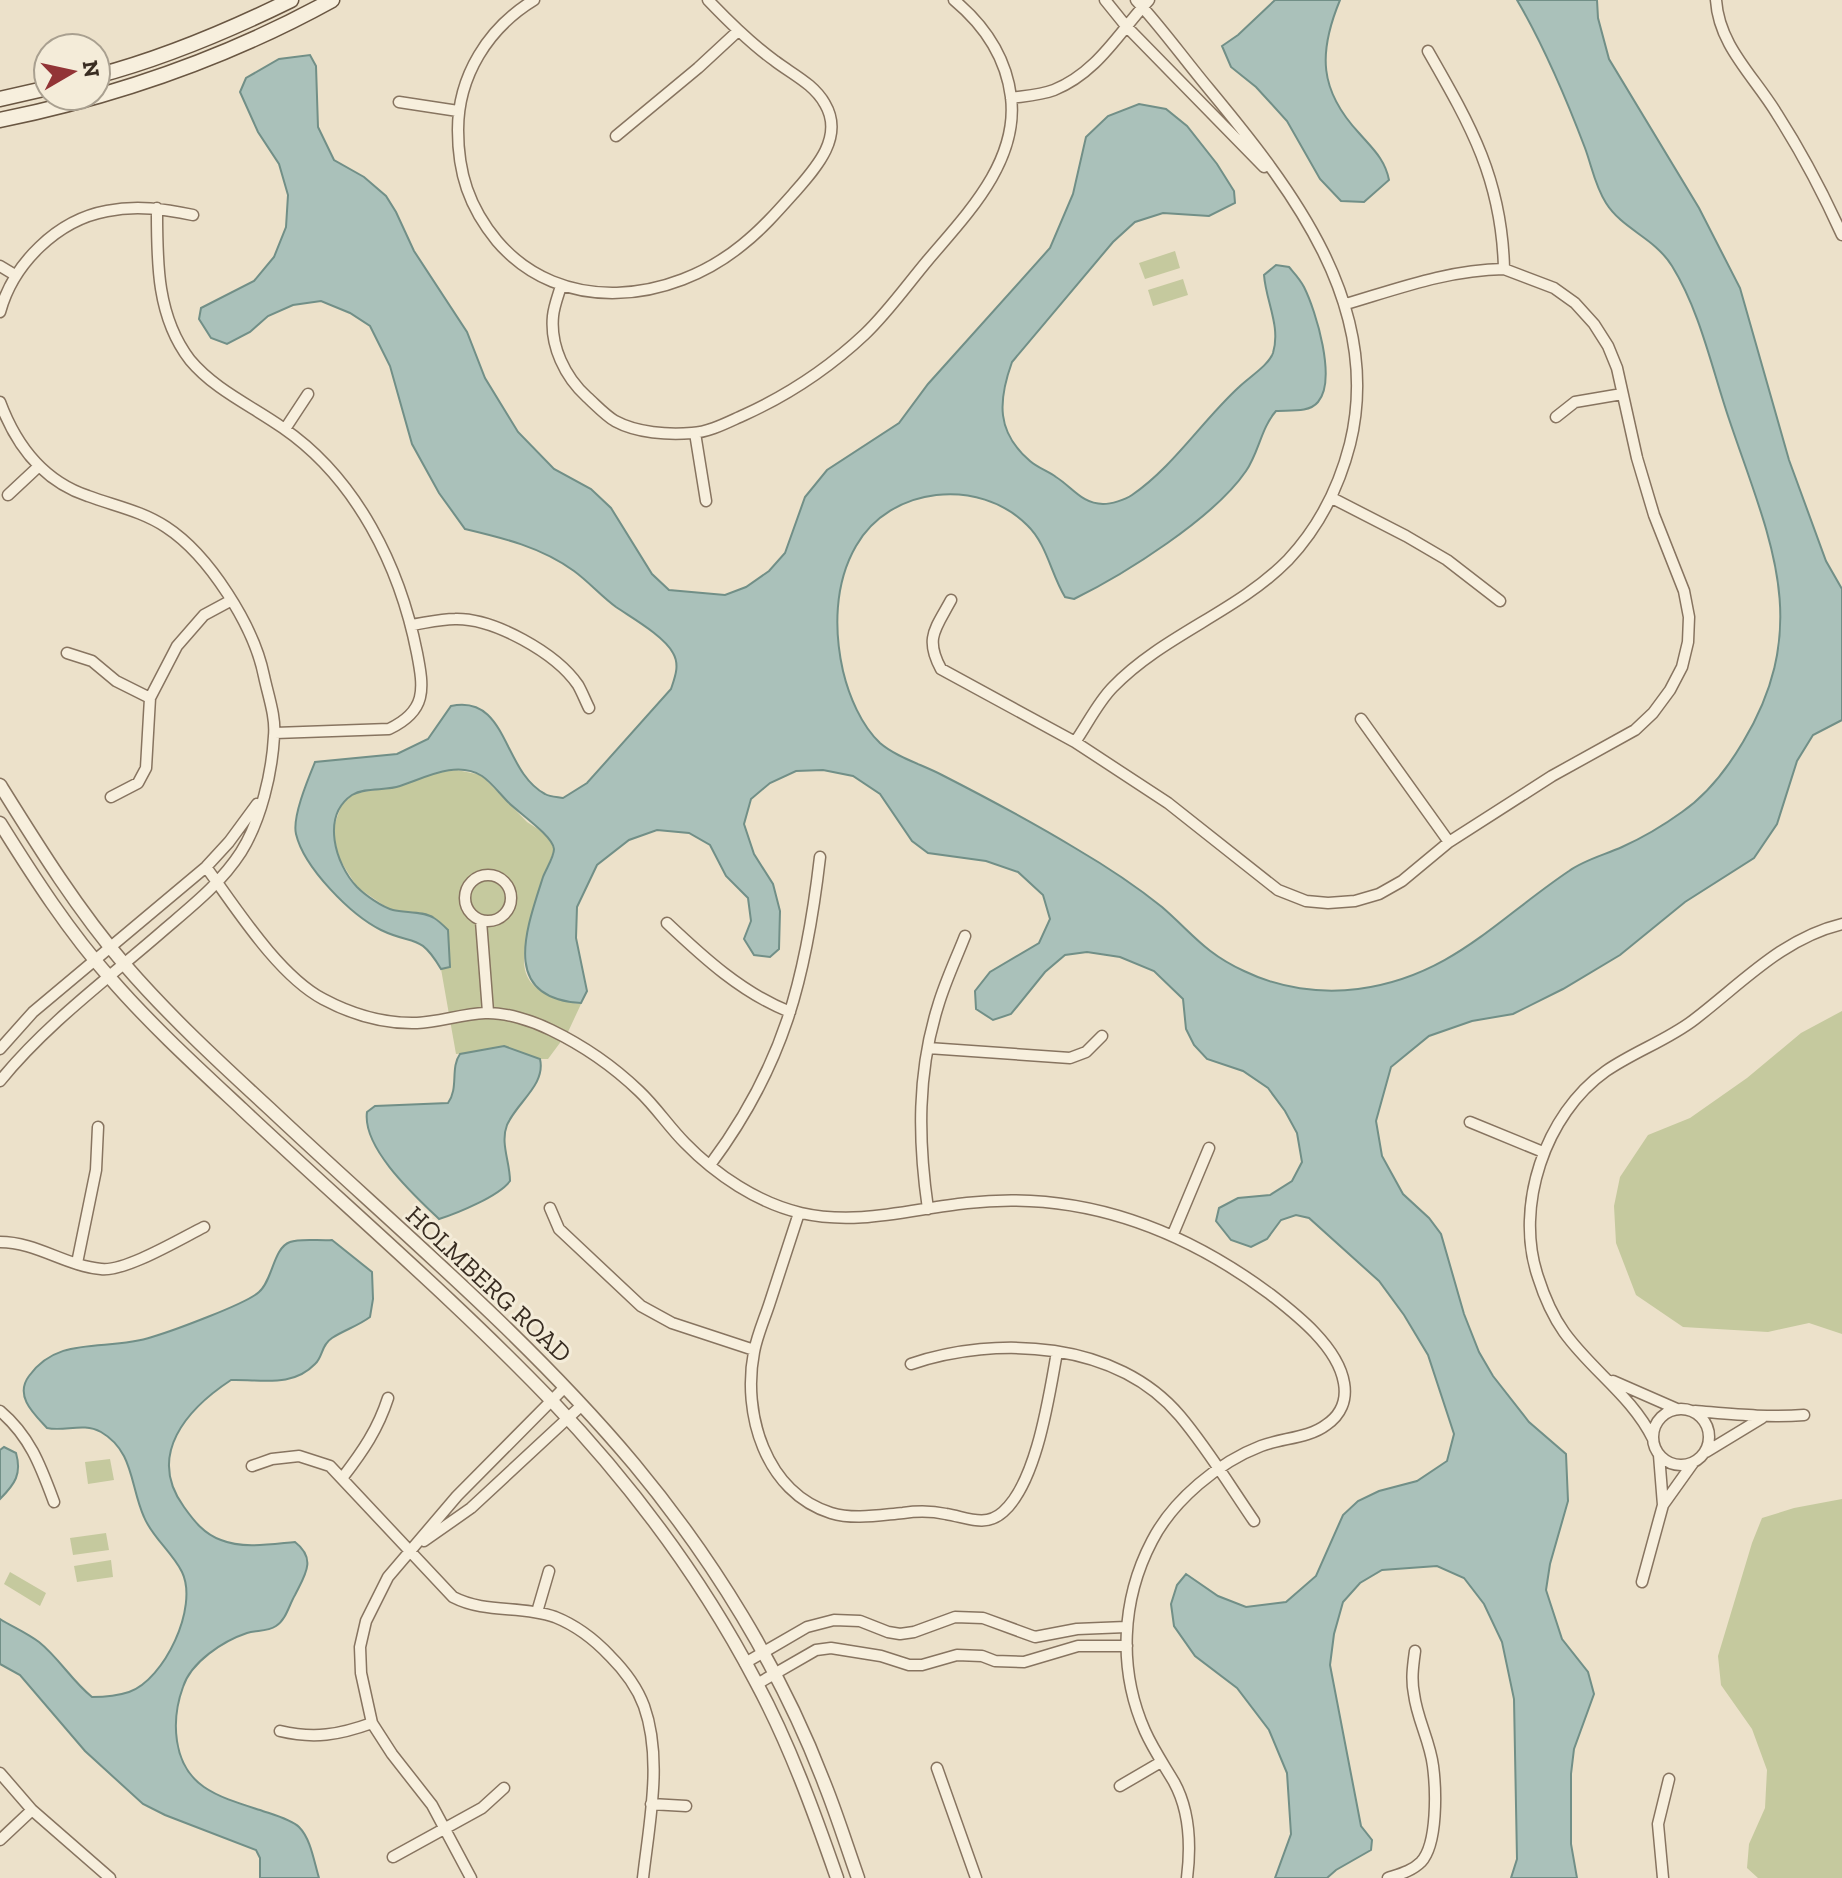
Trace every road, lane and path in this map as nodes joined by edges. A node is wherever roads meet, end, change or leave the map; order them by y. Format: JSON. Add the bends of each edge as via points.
{"nodes":[{"id":1,"x":291,"y":0,"type":"edge"},
{"id":2,"x":332,"y":0,"type":"edge"},
{"id":3,"x":534,"y":0,"type":"edge"},
{"id":4,"x":708,"y":0,"type":"edge"},
{"id":5,"x":954,"y":0,"type":"edge"},
{"id":6,"x":1105,"y":0,"type":"edge"},
{"id":7,"x":1716,"y":0,"type":"edge"},
{"id":8,"x":1142,"y":2,"type":"edge"},
{"id":9,"x":1126,"y":26,"type":"junction"},
{"id":10,"x":738,"y":31,"type":"junction"},
{"id":11,"x":1428,"y":51,"type":"dead end"},
{"id":12,"x":112,"y":71,"type":"edge"},
{"id":13,"x":32,"y":92,"type":"edge"},
{"id":14,"x":1011,"y":98,"type":"junction"},
{"id":15,"x":0,"y":99,"type":"edge"},
{"id":16,"x":399,"y":102,"type":"dead end"},
{"id":17,"x":458,"y":111,"type":"junction"},
{"id":18,"x":0,"y":120,"type":"edge"},
{"id":19,"x":616,"y":136,"type":"dead end"},
{"id":20,"x":1280,"y":182,"type":"junction"},
{"id":21,"x":157,"y":208,"type":"junction"},
{"id":22,"x":193,"y":215,"type":"dead end"},
{"id":23,"x":1842,"y":235,"type":"edge"},
{"id":24,"x":0,"y":266,"type":"edge"},
{"id":25,"x":1504,"y":269,"type":"junction"},
{"id":26,"x":15,"y":275,"type":"junction"},
{"id":27,"x":561,"y":286,"type":"junction"},
{"id":28,"x":1346,"y":304,"type":"junction"},
{"id":29,"x":0,"y":312,"type":"edge"},
{"id":30,"x":308,"y":394,"type":"dead end"},
{"id":31,"x":1622,"y":394,"type":"junction"},
{"id":32,"x":0,"y":402,"type":"edge"},
{"id":33,"x":1556,"y":417,"type":"dead end"},
{"id":34,"x":285,"y":429,"type":"junction"},
{"id":35,"x":695,"y":433,"type":"junction"},
{"id":36,"x":38,"y":467,"type":"junction"},
{"id":37,"x":8,"y":495,"type":"dead end"},
{"id":38,"x":1332,"y":498,"type":"junction"},
{"id":39,"x":706,"y":501,"type":"dead end"},
{"id":40,"x":951,"y":600,"type":"dead end"},
{"id":41,"x":230,"y":601,"type":"junction"},
{"id":42,"x":1500,"y":601,"type":"dead end"},
{"id":43,"x":411,"y":625,"type":"junction"},
{"id":44,"x":67,"y":653,"type":"dead end"},
{"id":45,"x":150,"y":698,"type":"junction"},
{"id":46,"x":589,"y":708,"type":"dead end"},
{"id":47,"x":1361,"y":719,"type":"dead end"},
{"id":48,"x":275,"y":733,"type":"junction"},
{"id":49,"x":1075,"y":742,"type":"junction"},
{"id":50,"x":0,"y":785,"type":"edge"},
{"id":51,"x":262,"y":796,"type":"junction"},
{"id":52,"x":111,"y":797,"type":"dead end"},
{"id":53,"x":0,"y":823,"type":"edge"},
{"id":54,"x":1449,"y":842,"type":"junction"},
{"id":55,"x":820,"y":857,"type":"dead end"},
{"id":56,"x":206,"y":867,"type":"junction"},
{"id":57,"x":218,"y":883,"type":"junction"},
{"id":58,"x":481,"y":921,"type":"junction"},
{"id":59,"x":667,"y":923,"type":"dead end"},
{"id":60,"x":1842,"y":924,"type":"edge"},
{"id":61,"x":965,"y":936,"type":"dead end"},
{"id":62,"x":110,"y":947,"type":"junction"},
{"id":63,"x":95,"y":959,"type":"junction"},
{"id":64,"x":124,"y":964,"type":"junction"},
{"id":65,"x":109,"y":978,"type":"junction"},
{"id":66,"x":488,"y":1012,"type":"junction"},
{"id":67,"x":790,"y":1012,"type":"junction"},
{"id":68,"x":1102,"y":1036,"type":"dead end"},
{"id":69,"x":928,"y":1048,"type":"junction"},
{"id":70,"x":0,"y":1049,"type":"edge"},
{"id":71,"x":0,"y":1081,"type":"edge"},
{"id":72,"x":1470,"y":1122,"type":"dead end"},
{"id":73,"x":98,"y":1127,"type":"dead end"},
{"id":74,"x":1209,"y":1148,"type":"dead end"},
{"id":75,"x":1543,"y":1152,"type":"junction"},
{"id":76,"x":710,"y":1165,"type":"junction"},
{"id":77,"x":550,"y":1208,"type":"dead end"},
{"id":78,"x":928,"y":1209,"type":"junction"},
{"id":79,"x":799,"y":1213,"type":"junction"},
{"id":80,"x":204,"y":1227,"type":"dead end"},
{"id":81,"x":1173,"y":1234,"type":"junction"},
{"id":82,"x":0,"y":1242,"type":"edge"},
{"id":83,"x":77,"y":1263,"type":"junction"},
{"id":84,"x":754,"y":1350,"type":"junction"},
{"id":85,"x":1057,"y":1352,"type":"junction"},
{"id":86,"x":911,"y":1364,"type":"dead end"},
{"id":87,"x":1607,"y":1379,"type":"junction"},
{"id":88,"x":565,"y":1387,"type":"junction"},
{"id":89,"x":388,"y":1398,"type":"dead end"},
{"id":90,"x":552,"y":1401,"type":"junction"},
{"id":91,"x":582,"y":1405,"type":"junction"},
{"id":92,"x":1677,"y":1409,"type":"junction"},
{"id":93,"x":0,"y":1411,"type":"edge"},
{"id":94,"x":1692,"y":1411,"type":"junction"},
{"id":95,"x":1804,"y":1415,"type":"dead end"},
{"id":96,"x":1762,"y":1418,"type":"junction"},
{"id":97,"x":568,"y":1419,"type":"junction"},
{"id":98,"x":1653,"y":1439,"type":"junction"},
{"id":99,"x":1705,"y":1453,"type":"junction"},
{"id":100,"x":1659,"y":1455,"type":"junction"},
{"id":101,"x":1693,"y":1463,"type":"junction"},
{"id":102,"x":252,"y":1466,"type":"dead end"},
{"id":103,"x":1218,"y":1470,"type":"junction"},
{"id":104,"x":343,"y":1477,"type":"junction"},
{"id":105,"x":54,"y":1502,"type":"dead end"},
{"id":106,"x":1663,"y":1505,"type":"junction"},
{"id":107,"x":1254,"y":1521,"type":"dead end"},
{"id":108,"x":409,"y":1552,"type":"junction"},
{"id":109,"x":549,"y":1571,"type":"dead end"},
{"id":110,"x":1642,"y":1582,"type":"dead end"},
{"id":111,"x":537,"y":1612,"type":"junction"},
{"id":112,"x":1126,"y":1627,"type":"junction"},
{"id":113,"x":1127,"y":1646,"type":"junction"},
{"id":114,"x":1415,"y":1651,"type":"dead end"},
{"id":115,"x":763,"y":1654,"type":"junction"},
{"id":116,"x":745,"y":1663,"type":"junction"},
{"id":117,"x":774,"y":1673,"type":"junction"},
{"id":118,"x":757,"y":1684,"type":"junction"},
{"id":119,"x":372,"y":1723,"type":"junction"},
{"id":120,"x":280,"y":1731,"type":"dead end"},
{"id":121,"x":1161,"y":1762,"type":"junction"},
{"id":122,"x":937,"y":1768,"type":"dead end"},
{"id":123,"x":0,"y":1773,"type":"edge"},
{"id":124,"x":1669,"y":1779,"type":"dead end"},
{"id":125,"x":1120,"y":1786,"type":"dead end"},
{"id":126,"x":504,"y":1788,"type":"dead end"},
{"id":127,"x":651,"y":1804,"type":"junction"},
{"id":128,"x":686,"y":1806,"type":"dead end"},
{"id":129,"x":32,"y":1810,"type":"junction"},
{"id":130,"x":447,"y":1828,"type":"junction"},
{"id":131,"x":0,"y":1840,"type":"edge"},
{"id":132,"x":393,"y":1857,"type":"dead end"},
{"id":133,"x":110,"y":1878,"type":"edge"},
{"id":134,"x":471,"y":1878,"type":"edge"},
{"id":135,"x":643,"y":1878,"type":"edge"},
{"id":136,"x":837,"y":1878,"type":"edge"},
{"id":137,"x":858,"y":1878,"type":"edge"},
{"id":138,"x":976,"y":1878,"type":"edge"},
{"id":139,"x":1187,"y":1878,"type":"edge"},
{"id":140,"x":1388,"y":1878,"type":"edge"},
{"id":141,"x":1663,"y":1878,"type":"edge"}],
"edges":[{"from":1,"to":12,"type":"main road","via":[[185,48]]},
{"from":2,"to":18,"type":"main road","via":[[189,68],[63,107]]},
{"from":3,"to":17,"type":"street","via":[[503,23],[484,46],[468,75]]},
{"from":4,"to":10,"type":"street"},
{"from":5,"to":14,"type":"street","via":[[991,39]]},
{"from":6,"to":9,"type":"street"},
{"from":7,"to":23,"type":"street","via":[[1725,40],[1777,114]]},
{"from":8,"to":9,"type":"street"},
{"from":8,"to":20,"type":"street"},
{"from":9,"to":14,"type":"street","via":[[1096,64],[1075,80],[1052,91]]},
{"from":9,"to":20,"type":"street"},
{"from":10,"to":19,"type":"street"},
{"from":10,"to":27,"type":"street","via":[[808,84],[825,104],[830,139],[823,158],[774,216],[711,266],[676,282],[615,295]]},
{"from":11,"to":25,"type":"street","via":[[1484,157],[1503,232]]},
{"from":13,"to":15,"type":"main road"},
{"from":14,"to":35,"type":"street","via":[[1003,154],[984,193],[866,333],[790,391]]},
{"from":16,"to":17,"type":"street"},
{"from":17,"to":27,"type":"street","via":[[461,174],[472,206],[511,257]]},
{"from":20,"to":28,"type":"street","via":[[1316,237]]},
{"from":21,"to":22,"type":"street"},
{"from":21,"to":26,"type":"street","via":[[104,211],[76,222],[53,236]]},
{"from":21,"to":34,"type":"street","via":[[162,301],[176,337],[212,381]]},
{"from":24,"to":26,"type":"street"},
{"from":25,"to":28,"type":"street","via":[[1447,274]]},
{"from":25,"to":31,"type":"street","via":[[1554,288],[1575,303],[1608,346]]},
{"from":26,"to":29,"type":"street"},
{"from":27,"to":35,"type":"street","via":[[553,315],[554,339],[562,365],[578,388],[615,421],[641,430]]},
{"from":28,"to":38,"type":"street","via":[[1359,381],[1355,425]]},
{"from":30,"to":34,"type":"street"},
{"from":31,"to":33,"type":"street","via":[[1575,402]]},
{"from":31,"to":54,"type":"street","via":[[1654,515],[1684,591],[1689,617],[1682,667],[1653,713],[1635,730]]},
{"from":32,"to":36,"type":"street","via":[[8,424]]},
{"from":34,"to":43,"type":"street","via":[[330,470],[357,504],[380,543]]},
{"from":35,"to":39,"type":"street"},
{"from":36,"to":37,"type":"street"},
{"from":36,"to":41,"type":"street","via":[[84,495],[165,526],[206,563]]},
{"from":38,"to":42,"type":"street","via":[[1447,560]]},
{"from":38,"to":49,"type":"street","via":[[1297,549],[1261,585],[1138,665],[1111,689]]},
{"from":40,"to":49,"type":"street","via":[[932,635],[932,653],[941,669]]},
{"from":41,"to":45,"type":"street","via":[[189,630]]},
{"from":41,"to":48,"type":"street","via":[[260,658]]},
{"from":43,"to":46,"type":"street","via":[[455,619],[502,630],[564,672]]},
{"from":43,"to":48,"type":"street","via":[[421,697],[403,722],[389,729]]},
{"from":44,"to":45,"type":"street","via":[[92,661]]},
{"from":45,"to":52,"type":"street","via":[[146,768],[138,783]]},
{"from":47,"to":54,"type":"street"},
{"from":48,"to":51,"type":"street"},
{"from":49,"to":54,"type":"street","via":[[1168,803],[1278,890],[1306,901],[1355,901],[1379,894]]},
{"from":50,"to":62,"type":"street","name":"HOLMBERG ROAD"},
{"from":51,"to":56,"type":"street"},
{"from":51,"to":57,"type":"street","via":[[242,850]]},
{"from":53,"to":63,"type":"street","name":"HOLMBERG ROAD"},
{"from":55,"to":67,"type":"street","via":[[812,927]]},
{"from":56,"to":57,"type":"street"},
{"from":56,"to":62,"type":"street"},
{"from":57,"to":64,"type":"street"},
{"from":57,"to":66,"type":"street","via":[[294,978],[319,997],[384,1021],[416,1023]]},
{"from":58,"to":58,"type":"street","via":[[500,918],[510,905],[507,886],[494,876],[476,878],[465,892],[466,906]]},
{"from":58,"to":66,"type":"street"},
{"from":59,"to":67,"type":"street","via":[[707,961],[763,1001]]},
{"from":60,"to":75,"type":"street","via":[[1756,967],[1677,1032],[1604,1073],[1568,1113]]},
{"from":61,"to":69,"type":"street"},
{"from":62,"to":63,"type":"street"},
{"from":62,"to":64,"type":"street","name":"HOLMBERG ROAD"},
{"from":63,"to":65,"type":"street","name":"HOLMBERG ROAD"},
{"from":63,"to":70,"type":"street","via":[[33,1012]]},
{"from":64,"to":65,"type":"street"},
{"from":64,"to":88,"type":"street","name":"HOLMBERG ROAD","via":[[237,1079]]},
{"from":65,"to":71,"type":"street","via":[[19,1057]]},
{"from":65,"to":90,"type":"street","name":"HOLMBERG ROAD"},
{"from":66,"to":76,"type":"street","via":[[547,1027],[610,1067]]},
{"from":67,"to":76,"type":"street","via":[[756,1093]]},
{"from":68,"to":69,"type":"street","via":[[1086,1052],[1070,1058]]},
{"from":69,"to":78,"type":"street","via":[[920,1116]]},
{"from":72,"to":75,"type":"street"},
{"from":73,"to":83,"type":"street","via":[[96,1170]]},
{"from":74,"to":81,"type":"street"},
{"from":75,"to":87,"type":"street","via":[[1531,1211],[1537,1274],[1563,1331]]},
{"from":76,"to":79,"type":"street","via":[[737,1186]]},
{"from":77,"to":84,"type":"street","via":[[559,1229],[641,1306],[672,1323]]},
{"from":78,"to":79,"type":"street","via":[[883,1218]]},
{"from":78,"to":81,"type":"street","via":[[982,1202],[1073,1205]]},
{"from":79,"to":84,"type":"street"},
{"from":80,"to":83,"type":"street","via":[[121,1267]]},
{"from":81,"to":103,"type":"street","via":[[1213,1254],[1290,1309],[1325,1346],[1340,1368],[1345,1388],[1338,1414],[1315,1433],[1256,1448]]},
{"from":82,"to":83,"type":"street"},
{"from":84,"to":85,"type":"street","via":[[752,1413],[760,1441],[772,1466],[812,1505],[863,1517],[917,1511],[977,1521],[1005,1511],[1035,1453]]},
{"from":85,"to":86,"type":"street","via":[[978,1348]]},
{"from":85,"to":103,"type":"street","via":[[1125,1373],[1158,1395]]},
{"from":87,"to":92,"type":"street"},
{"from":87,"to":98,"type":"street","via":[[1636,1410]]},
{"from":88,"to":90,"type":"street"},
{"from":88,"to":91,"type":"street","name":"HOLMBERG ROAD"},
{"from":89,"to":104,"type":"street","via":[[368,1445]]},
{"from":90,"to":97,"type":"street","name":"HOLMBERG ROAD"},
{"from":90,"to":108,"type":"street"},
{"from":91,"to":97,"type":"street"},
{"from":91,"to":115,"type":"street","name":"HOLMBERG ROAD","via":[[678,1522]]},
{"from":92,"to":94,"type":"street"},
{"from":92,"to":98,"type":"street","via":[[1657,1423]]},
{"from":93,"to":105,"type":"street","via":[[34,1451]]},
{"from":94,"to":96,"type":"street"},
{"from":94,"to":99,"type":"street","via":[[1708,1429]]},
{"from":95,"to":96,"type":"street"},
{"from":96,"to":99,"type":"street"},
{"from":97,"to":108,"type":"street","via":[[471,1508]]},
{"from":97,"to":116,"type":"street","name":"HOLMBERG ROAD","via":[[701,1587]]},
{"from":98,"to":100,"type":"street"},
{"from":99,"to":101,"type":"street"},
{"from":100,"to":101,"type":"street","via":[[1675,1465]]},
{"from":100,"to":106,"type":"street"},
{"from":101,"to":106,"type":"street"},
{"from":102,"to":104,"type":"street","via":[[299,1456],[330,1466]]},
{"from":103,"to":107,"type":"street"},
{"from":103,"to":112,"type":"street","via":[[1171,1511],[1153,1538]]},
{"from":104,"to":108,"type":"street"},
{"from":106,"to":110,"type":"street"},
{"from":108,"to":111,"type":"street","via":[[453,1597],[471,1606]]},
{"from":108,"to":119,"type":"street","via":[[377,1597],[360,1647]]},
{"from":109,"to":111,"type":"street"},
{"from":111,"to":127,"type":"street","via":[[582,1631],[625,1672],[644,1706],[650,1735]]},
{"from":112,"to":113,"type":"street"},
{"from":112,"to":115,"type":"street","via":[[1035,1637],[983,1618],[955,1617],[900,1634],[860,1621],[834,1620],[807,1627]]},
{"from":113,"to":117,"type":"street","via":[[1064,1648],[1024,1662],[957,1655],[922,1665],[831,1648],[816,1650]]},
{"from":113,"to":121,"type":"street","via":[[1133,1698]]},
{"from":114,"to":140,"type":"street","via":[[1414,1698],[1433,1766],[1433,1833],[1421,1862]]},
{"from":115,"to":116,"type":"street"},
{"from":115,"to":117,"type":"street","name":"HOLMBERG ROAD"},
{"from":116,"to":118,"type":"street","name":"HOLMBERG ROAD"},
{"from":117,"to":118,"type":"street"},
{"from":117,"to":137,"type":"street","name":"HOLMBERG ROAD","via":[[824,1783]]},
{"from":118,"to":136,"type":"street","name":"HOLMBERG ROAD"},
{"from":119,"to":120,"type":"street","via":[[324,1736]]},
{"from":119,"to":130,"type":"street"},
{"from":121,"to":125,"type":"street"},
{"from":121,"to":139,"type":"street","via":[[1183,1804]]},
{"from":122,"to":138,"type":"street"},
{"from":123,"to":129,"type":"street"},
{"from":124,"to":141,"type":"street","via":[[1658,1824]]},
{"from":126,"to":130,"type":"street"},
{"from":127,"to":128,"type":"street"},
{"from":127,"to":135,"type":"street"},
{"from":129,"to":131,"type":"street"},
{"from":129,"to":133,"type":"street"},
{"from":130,"to":132,"type":"street"},
{"from":130,"to":134,"type":"street"}]}
